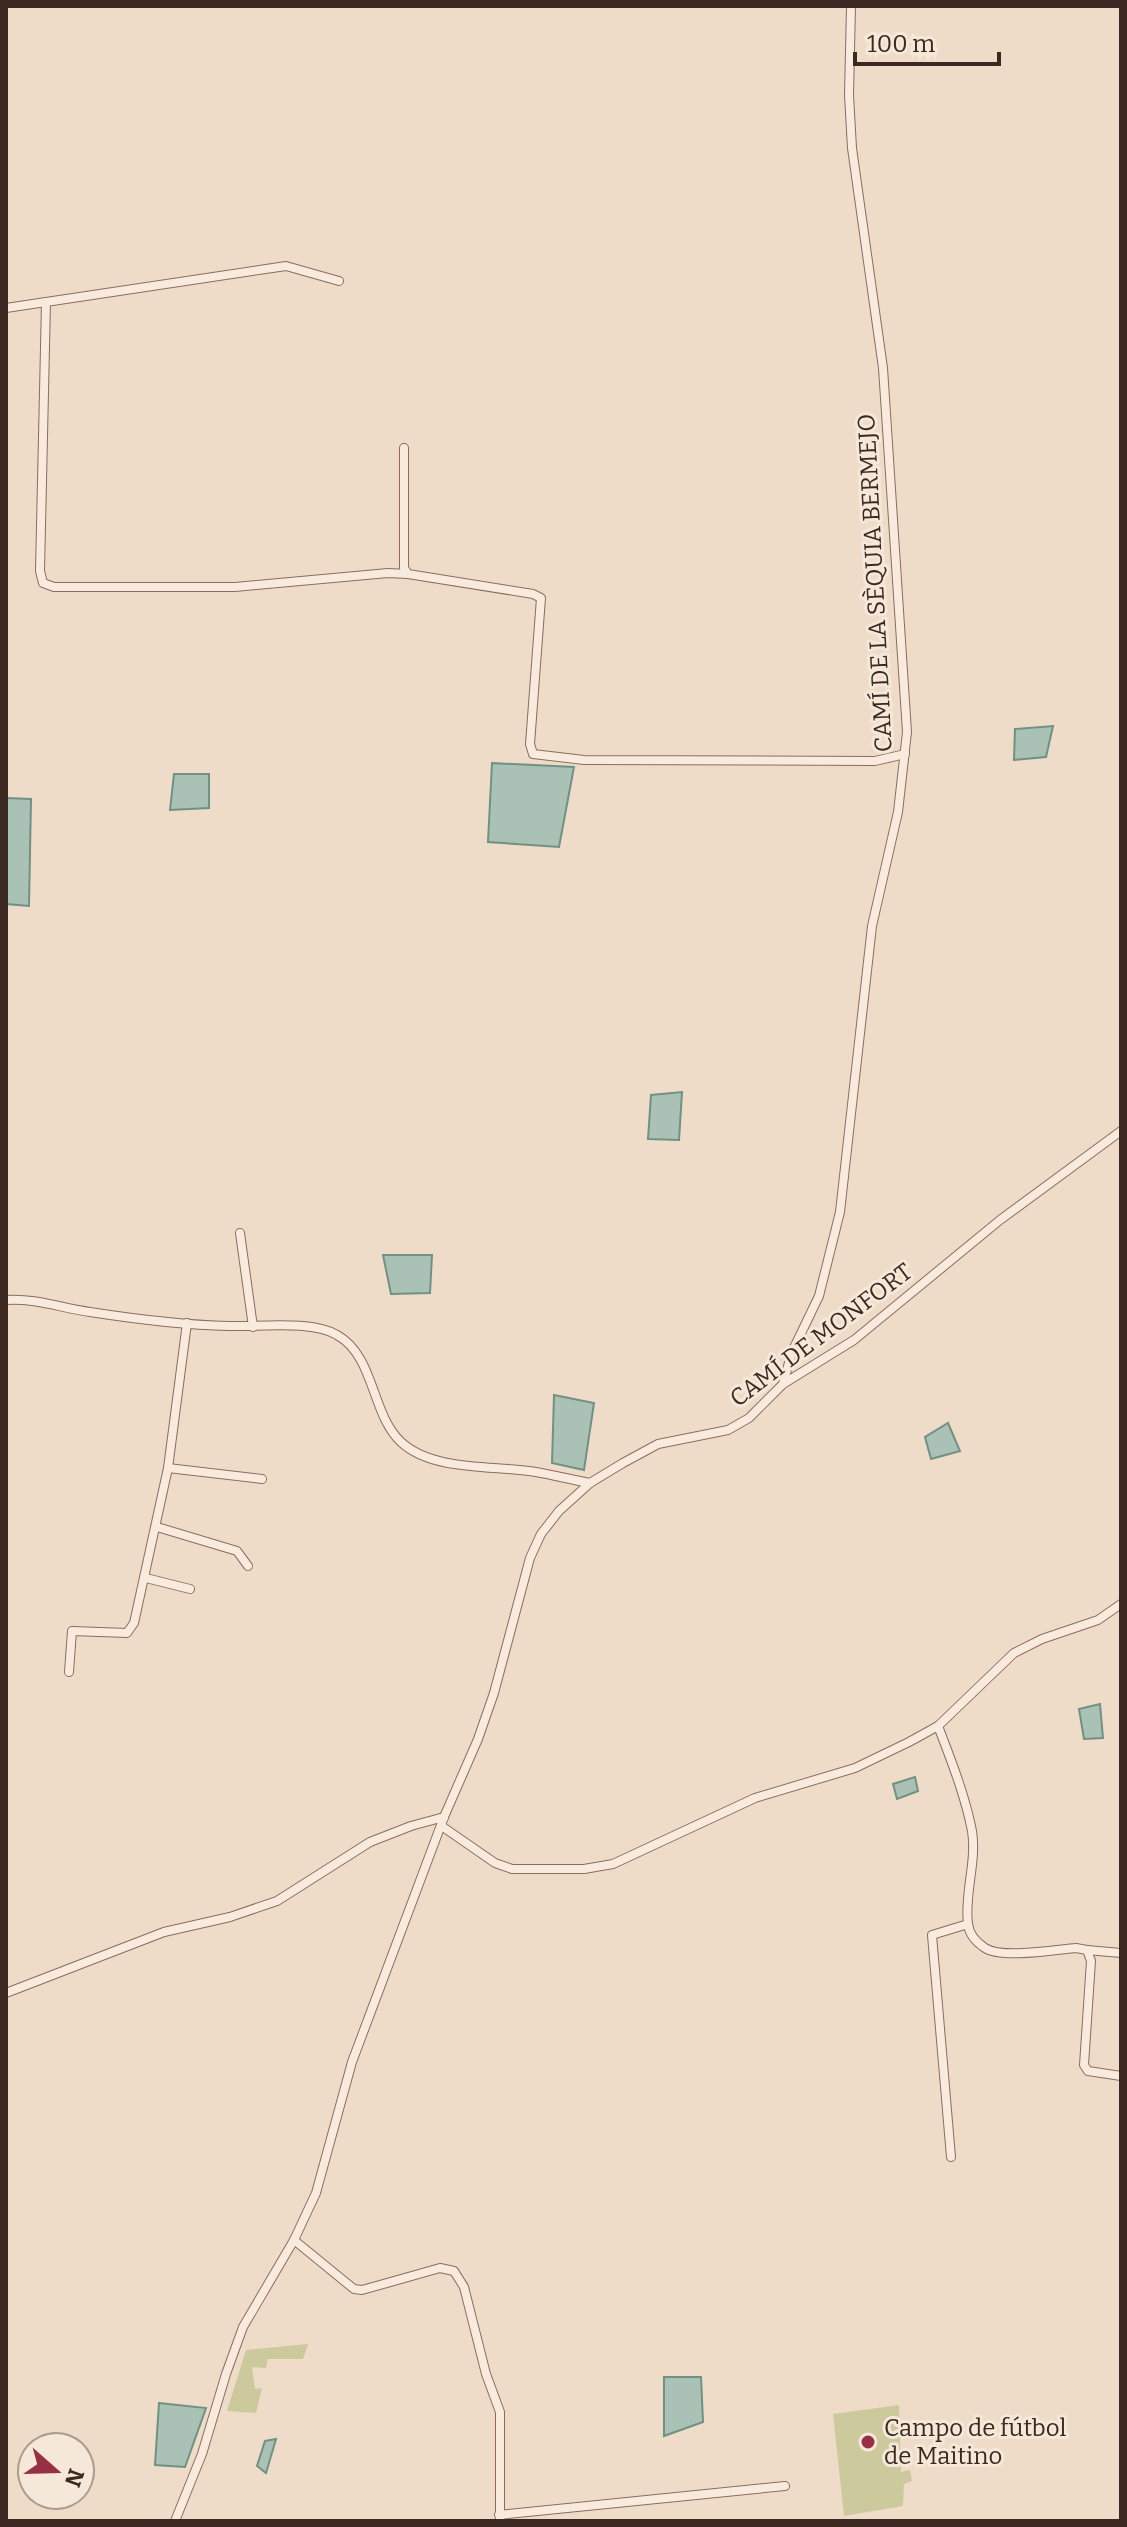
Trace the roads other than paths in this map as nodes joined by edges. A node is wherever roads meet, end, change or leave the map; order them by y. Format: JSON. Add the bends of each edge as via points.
{"nodes":[{"id":1,"x":851,"y":6,"type":"edge"},
{"id":2,"x":339,"y":281,"type":"dead end"},
{"id":3,"x":46,"y":302,"type":"junction"},
{"id":4,"x":6,"y":308,"type":"edge"},
{"id":5,"x":404,"y":448,"type":"dead end"},
{"id":6,"x":408,"y":574,"type":"junction"},
{"id":7,"x":905,"y":754,"type":"junction"},
{"id":8,"x":1121,"y":1131,"type":"edge"},
{"id":9,"x":240,"y":1233,"type":"dead end"},
{"id":10,"x":6,"y":1300,"type":"edge"},
{"id":11,"x":187,"y":1323,"type":"junction"},
{"id":12,"x":253,"y":1327,"type":"junction"},
{"id":13,"x":783,"y":1384,"type":"junction"},
{"id":14,"x":168,"y":1468,"type":"junction"},
{"id":15,"x":262,"y":1479,"type":"dead end"},
{"id":16,"x":590,"y":1483,"type":"junction"},
{"id":17,"x":157,"y":1527,"type":"junction"},
{"id":18,"x":248,"y":1566,"type":"dead end"},
{"id":19,"x":146,"y":1578,"type":"junction"},
{"id":20,"x":190,"y":1589,"type":"dead end"},
{"id":21,"x":1121,"y":1604,"type":"edge"},
{"id":22,"x":69,"y":1672,"type":"dead end"},
{"id":23,"x":938,"y":1726,"type":"junction"},
{"id":24,"x":444,"y":1817,"type":"junction"},
{"id":25,"x":443,"y":1827,"type":"junction"},
{"id":26,"x":968,"y":1924,"type":"junction"},
{"id":27,"x":1087,"y":1950,"type":"junction"},
{"id":28,"x":1121,"y":1953,"type":"edge"},
{"id":29,"x":6,"y":1993,"type":"edge"},
{"id":30,"x":1121,"y":2076,"type":"edge"},
{"id":31,"x":951,"y":2157,"type":"dead end"},
{"id":32,"x":294,"y":2240,"type":"junction"},
{"id":33,"x":785,"y":2486,"type":"dead end"},
{"id":34,"x":499,"y":2518,"type":"edge"},
{"id":35,"x":175,"y":2521,"type":"edge"}],
"edges":[{"from":1,"to":7,"type":"street","name":"CAMÍ DE LA SÈQUIA BERMEJO","via":[[852,148],[883,368]]},
{"from":2,"to":3,"type":"street","via":[[286,266]]},
{"from":3,"to":4,"type":"street"},
{"from":3,"to":6,"type":"street","via":[[43,583],[235,587]]},
{"from":5,"to":6,"type":"street"},
{"from":6,"to":7,"type":"street","via":[[541,598],[533,754],[584,760],[829,761],[875,761]]},
{"from":7,"to":13,"type":"street","name":"CAMÍ DE LA SÈQUIA BERMEJO","via":[[898,812],[872,926],[840,1212],[819,1296]]},
{"from":8,"to":13,"type":"street","name":"CAMÍ DE MONFORT","via":[[1000,1220],[854,1340]]},
{"from":9,"to":12,"type":"street"},
{"from":10,"to":11,"type":"street"},
{"from":11,"to":12,"type":"street"},
{"from":11,"to":14,"type":"street"},
{"from":12,"to":16,"type":"street","via":[[312,1327],[351,1344],[401,1442],[419,1453],[450,1463]]},
{"from":13,"to":16,"type":"street","name":"CAMÍ DE MONFORT","via":[[749,1418],[728,1430],[658,1444]]},
{"from":14,"to":15,"type":"street"},
{"from":14,"to":17,"type":"street"},
{"from":16,"to":24,"type":"street","name":"CAMÍ DE MONFORT","via":[[559,1511],[530,1558],[483,1726]]},
{"from":17,"to":18,"type":"street","via":[[237,1551]]},
{"from":17,"to":19,"type":"street"},
{"from":19,"to":20,"type":"street"},
{"from":19,"to":22,"type":"street","via":[[127,1633],[72,1631]]},
{"from":21,"to":23,"type":"street","via":[[1098,1620],[1014,1653]]},
{"from":23,"to":25,"type":"street","via":[[855,1768],[755,1798],[613,1864],[512,1869]]},
{"from":23,"to":26,"type":"street","via":[[972,1833]]},
{"from":24,"to":25,"type":"street","name":"CAMÍ DE MONFORT"},
{"from":24,"to":29,"type":"street","via":[[370,1842],[277,1901],[164,1932]]},
{"from":25,"to":32,"type":"street","name":"CAMÍ DE MONFORT","via":[[352,2062],[316,2193]]},
{"from":26,"to":27,"type":"street","via":[[972,1937],[988,1950]]},
{"from":26,"to":31,"type":"street","via":[[932,1935]]},
{"from":27,"to":28,"type":"street"},
{"from":27,"to":30,"type":"street","via":[[1091,1961],[1084,2065],[1088,2071]]},
{"from":32,"to":34,"type":"street","via":[[354,2289],[440,2268],[454,2271],[464,2287],[500,2412]]},
{"from":32,"to":35,"type":"street","name":"CAMÍ DE MONFORT","via":[[243,2327]]},
{"from":33,"to":34,"type":"street"}]}
